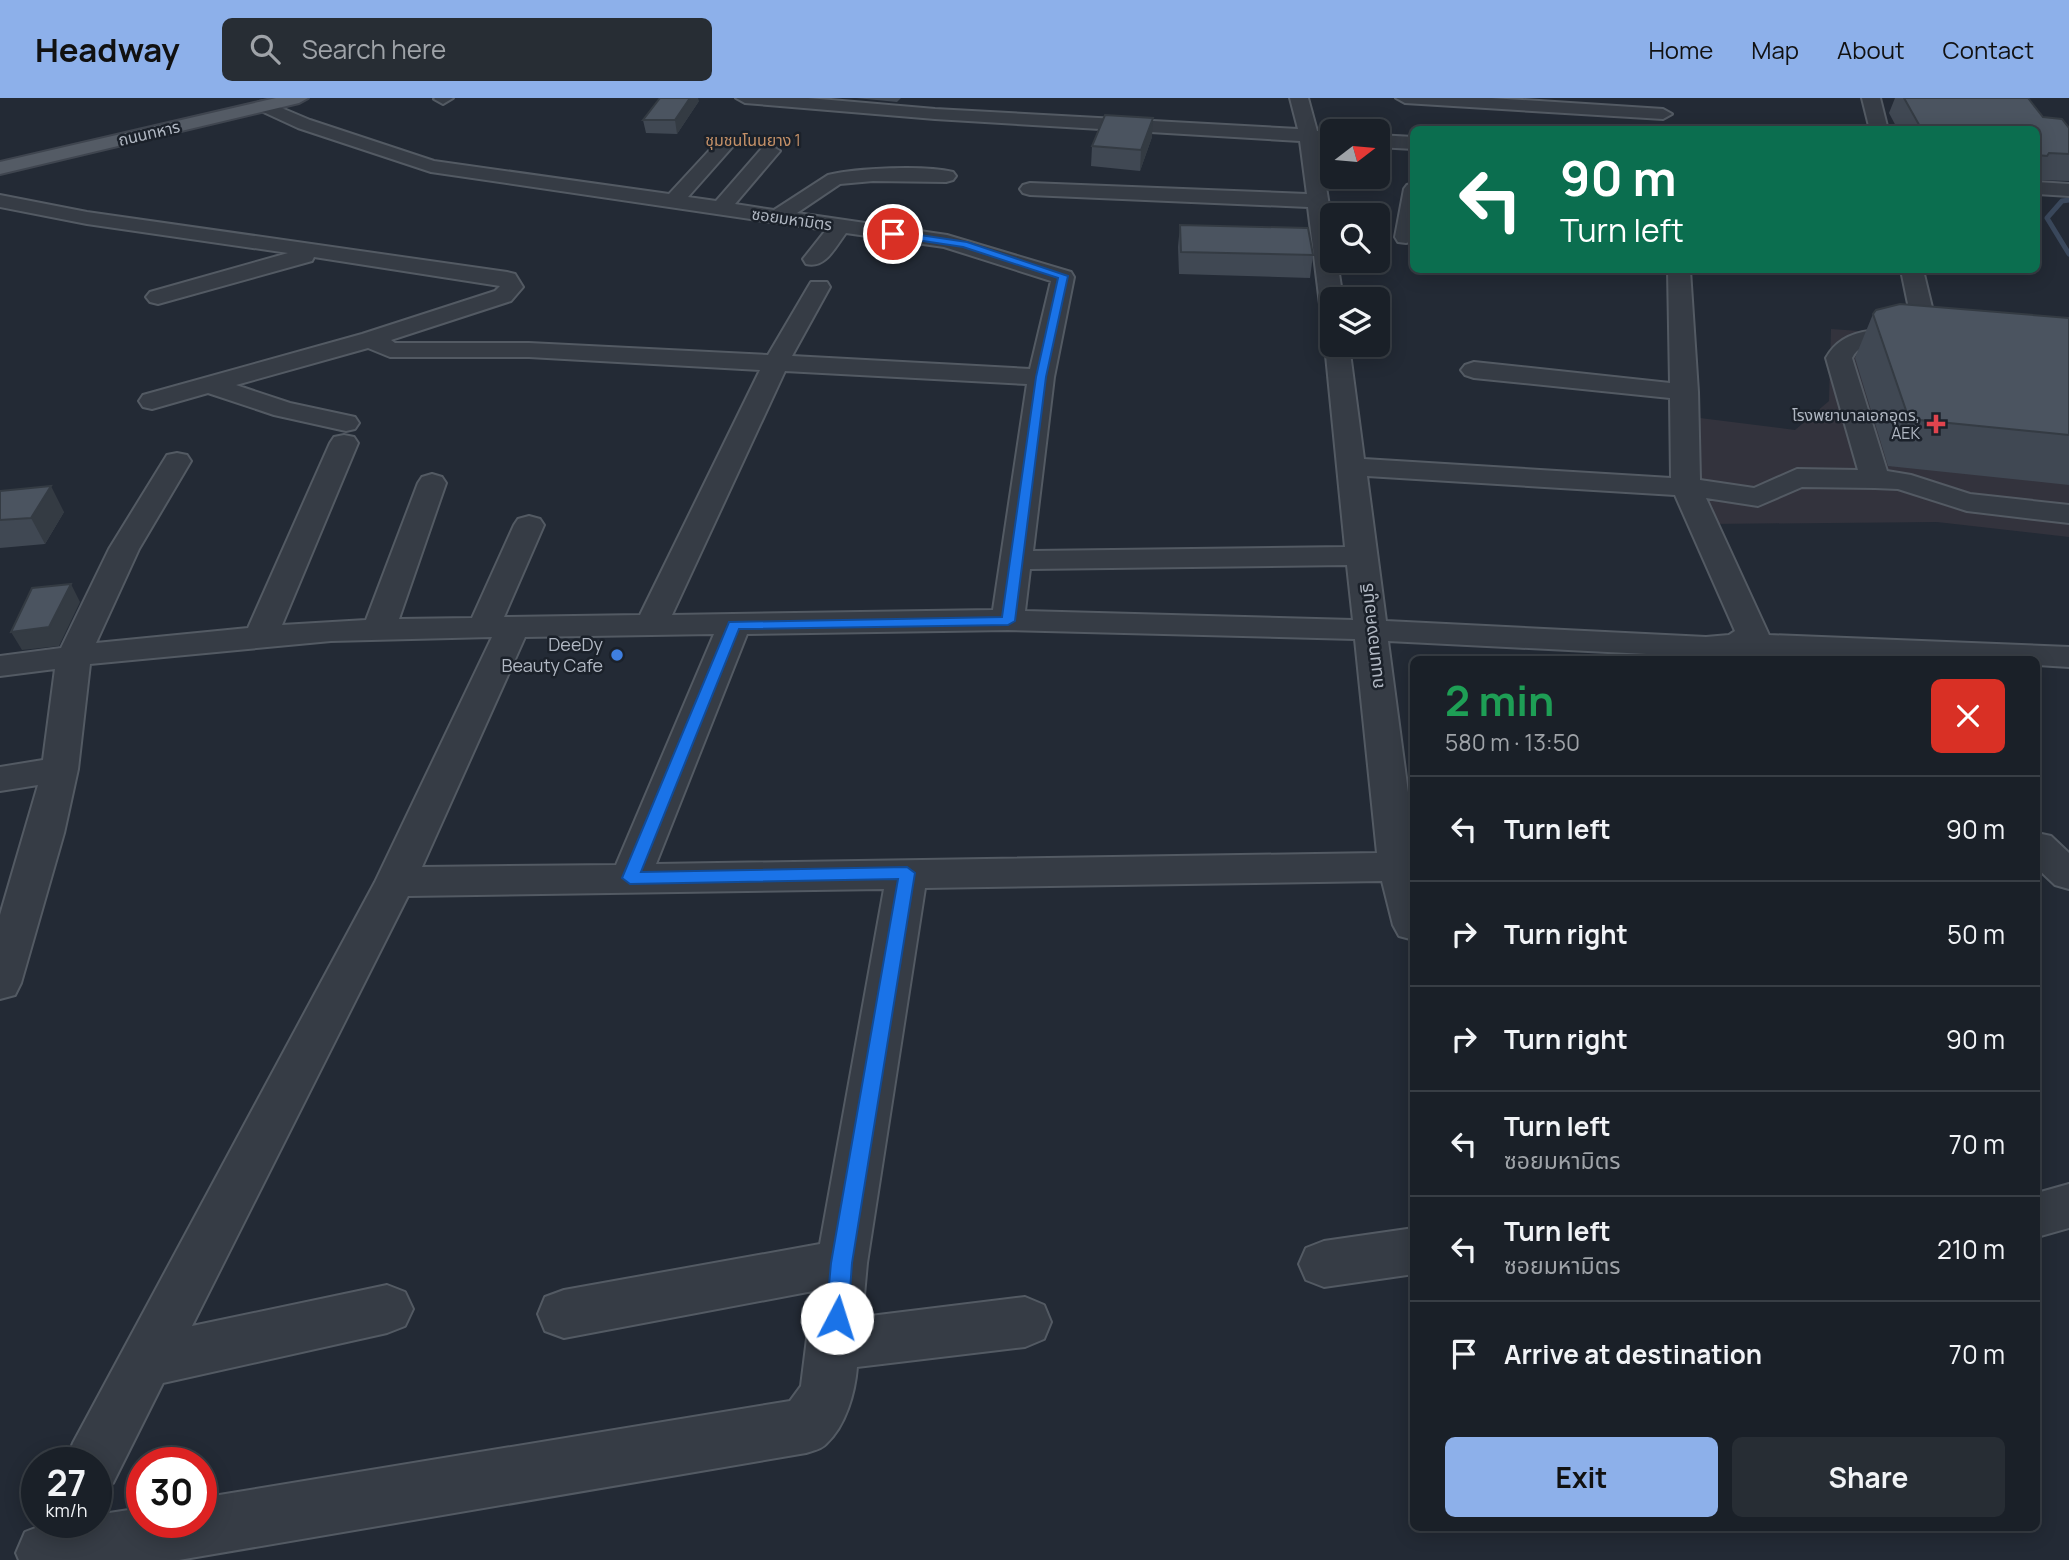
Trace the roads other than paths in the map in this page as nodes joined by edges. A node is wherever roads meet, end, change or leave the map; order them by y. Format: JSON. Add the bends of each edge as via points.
{"nodes":[{"id":1,"x":299,"y":98,"type":"edge"},
{"id":2,"x":745,"y":98,"type":"edge"},
{"id":3,"x":947,"y":98,"type":"edge"},
{"id":4,"x":1299,"y":98,"type":"edge"},
{"id":5,"x":1405,"y":98,"type":"edge"},
{"id":6,"x":1871,"y":98,"type":"edge"},
{"id":7,"x":259,"y":100,"type":"edge"},
{"id":8,"x":1459,"y":100,"type":"edge"},
{"id":9,"x":1520,"y":102,"type":"edge"},
{"id":10,"x":936,"y":114,"type":"junction"},
{"id":11,"x":1663,"y":114,"type":"edge"},
{"id":12,"x":1878,"y":126,"type":"edge"},
{"id":13,"x":1309,"y":136,"type":"junction"},
{"id":14,"x":1320,"y":136,"type":"edge"},
{"id":15,"x":1390,"y":142,"type":"edge"},
{"id":16,"x":1410,"y":143,"type":"edge"},
{"id":17,"x":725,"y":145,"type":"dead end"},
{"id":18,"x":770,"y":151,"type":"dead end"},
{"id":19,"x":0,"y":158,"type":"edge"},
{"id":20,"x":0,"y":168,"type":"edge"},
{"id":21,"x":946,"y":176,"type":"dead end"},
{"id":22,"x":2040,"y":187,"type":"edge"},
{"id":23,"x":1030,"y":189,"type":"dead end"},
{"id":24,"x":2069,"y":190,"type":"edge"},
{"id":25,"x":0,"y":201,"type":"edge"},
{"id":26,"x":1318,"y":201,"type":"junction"},
{"id":27,"x":673,"y":202,"type":"junction"},
{"id":28,"x":720,"y":209,"type":"junction"},
{"id":29,"x":1410,"y":213,"type":"edge"},
{"id":30,"x":777,"y":217,"type":"junction"},
{"id":31,"x":840,"y":226,"type":"junction"},
{"id":32,"x":1406,"y":237,"type":"dead end"},
{"id":33,"x":316,"y":252,"type":"junction"},
{"id":34,"x":814,"y":259,"type":"dead end"},
{"id":35,"x":1679,"y":273,"type":"edge"},
{"id":36,"x":1913,"y":273,"type":"edge"},
{"id":37,"x":819,"y":287,"type":"dead end"},
{"id":38,"x":1330,"y":287,"type":"edge"},
{"id":39,"x":158,"y":297,"type":"dead end"},
{"id":40,"x":1925,"y":328,"type":"edge"},
{"id":41,"x":371,"y":339,"type":"junction"},
{"id":42,"x":1945,"y":344,"type":"edge"},
{"id":43,"x":1339,"y":357,"type":"edge"},
{"id":44,"x":775,"y":365,"type":"junction"},
{"id":45,"x":1474,"y":370,"type":"dead end"},
{"id":46,"x":1041,"y":377,"type":"junction"},
{"id":47,"x":209,"y":385,"type":"junction"},
{"id":48,"x":1685,"y":392,"type":"junction"},
{"id":49,"x":152,"y":401,"type":"dead end"},
{"id":50,"x":177,"y":461,"type":"dead end"},
{"id":51,"x":1354,"y":467,"type":"junction"},
{"id":52,"x":1875,"y":480,"type":"junction"},
{"id":53,"x":432,"y":483,"type":"dead end"},
{"id":54,"x":1686,"y":487,"type":"junction"},
{"id":55,"x":2069,"y":514,"type":"edge"},
{"id":56,"x":529,"y":525,"type":"dead end"},
{"id":57,"x":1363,"y":555,"type":"junction"},
{"id":58,"x":1017,"y":561,"type":"junction"},
{"id":59,"x":1008,"y":621,"type":"junction"},
{"id":60,"x":734,"y":625,"type":"junction"},
{"id":61,"x":651,"y":626,"type":"junction"},
{"id":62,"x":379,"y":629,"type":"junction"},
{"id":63,"x":497,"y":629,"type":"junction"},
{"id":64,"x":1372,"y":630,"type":"junction"},
{"id":65,"x":261,"y":636,"type":"junction"},
{"id":66,"x":1737,"y":644,"type":"junction"},
{"id":67,"x":74,"y":655,"type":"junction"},
{"id":68,"x":2069,"y":657,"type":"edge"},
{"id":69,"x":0,"y":666,"type":"edge"},
{"id":70,"x":60,"y":769,"type":"junction"},
{"id":71,"x":0,"y":779,"type":"edge"},
{"id":72,"x":2040,"y":849,"type":"edge"},
{"id":73,"x":1398,"y":866,"type":"junction"},
{"id":74,"x":907,"y":873,"type":"junction"},
{"id":75,"x":2069,"y":875,"type":"edge"},
{"id":76,"x":630,"y":878,"type":"junction"},
{"id":77,"x":395,"y":882,"type":"junction"},
{"id":78,"x":1410,"y":910,"type":"edge"},
{"id":79,"x":7,"y":945,"type":"edge"},
{"id":80,"x":0,"y":983,"type":"edge"},
{"id":81,"x":2069,"y":1206,"type":"edge"},
{"id":82,"x":2040,"y":1214,"type":"edge"},
{"id":83,"x":1410,"y":1252,"type":"edge"},
{"id":84,"x":842,"y":1263,"type":"junction"},
{"id":85,"x":1324,"y":1264,"type":"dead end"},
{"id":86,"x":387,"y":1309,"type":"dead end"},
{"id":87,"x":564,"y":1314,"type":"dead end"},
{"id":88,"x":1024,"y":1322,"type":"dead end"},
{"id":89,"x":834,"y":1345,"type":"junction"},
{"id":90,"x":146,"y":1361,"type":"junction"},
{"id":91,"x":101,"y":1447,"type":"edge"},
{"id":92,"x":50,"y":1545,"type":"edge"}],
"edges":[{"from":1,"to":7,"type":"main road","name":"ถนนทหาร"},
{"from":2,"to":10,"type":"street"},
{"from":3,"to":10,"type":"street"},
{"from":4,"to":13,"type":"street"},
{"from":5,"to":8,"type":"street"},
{"from":6,"to":12,"type":"street"},
{"from":7,"to":19,"type":"main road","name":"ถนนทหาร"},
{"from":7,"to":20,"type":"main road","name":"ถนนทหาร"},
{"from":7,"to":27,"type":"street","name":"ซอยมหามิตร","via":[[304,124],[431,166]]},
{"from":8,"to":9,"type":"street"},
{"from":9,"to":11,"type":"street"},
{"from":10,"to":13,"type":"street"},
{"from":13,"to":14,"type":"street"},
{"from":13,"to":26,"type":"street"},
{"from":15,"to":16,"type":"street"},
{"from":17,"to":27,"type":"street"},
{"from":18,"to":28,"type":"street"},
{"from":21,"to":30,"type":"street","via":[[835,179]]},
{"from":22,"to":24,"type":"street"},
{"from":23,"to":26,"type":"street"},
{"from":25,"to":33,"type":"street"},
{"from":26,"to":38,"type":"street"},
{"from":27,"to":28,"type":"street","name":"ซอยมหามิตร"},
{"from":28,"to":30,"type":"street","name":"ซอยมหามิตร"},
{"from":29,"to":32,"type":"street"},
{"from":30,"to":31,"type":"street","name":"ซอยมหามิตร"},
{"from":31,"to":34,"type":"street"},
{"from":31,"to":46,"type":"street","name":"ซอยมหามิตร","via":[[964,244],[1063,276]]},
{"from":33,"to":39,"type":"street"},
{"from":33,"to":41,"type":"street","via":[[511,283],[503,296]]},
{"from":35,"to":48,"type":"street"},
{"from":36,"to":40,"type":"street"},
{"from":37,"to":44,"type":"street"},
{"from":41,"to":44,"type":"street","via":[[390,351],[528,350]]},
{"from":41,"to":47,"type":"street"},
{"from":42,"to":52,"type":"street","via":[[1901,338],[1861,341],[1847,345],[1839,358]]},
{"from":43,"to":51,"type":"street","name":"ถนนทองคอมูธิ"},
{"from":44,"to":46,"type":"street"},
{"from":44,"to":61,"type":"street"},
{"from":45,"to":48,"type":"street"},
{"from":46,"to":58,"type":"street","name":"ซอยมหามิตร"},
{"from":47,"to":49,"type":"street"},
{"from":47,"to":65,"type":"street","via":[[345,433]]},
{"from":48,"to":54,"type":"street"},
{"from":50,"to":67,"type":"street","via":[[124,549]]},
{"from":51,"to":54,"type":"street"},
{"from":51,"to":57,"type":"street","name":"ถนนทองคอมูธิ"},
{"from":52,"to":54,"type":"street","via":[[1797,478],[1758,497]]},
{"from":52,"to":55,"type":"street","via":[[1901,481],[1966,502]]},
{"from":53,"to":62,"type":"street"},
{"from":54,"to":66,"type":"street","via":[[1753,634]]},
{"from":56,"to":63,"type":"street"},
{"from":57,"to":58,"type":"street"},
{"from":57,"to":64,"type":"street","name":"ถนนทองคอมูธิ"},
{"from":58,"to":59,"type":"street","name":"ซอยมหามิตร"},
{"from":59,"to":60,"type":"street"},
{"from":59,"to":64,"type":"street"},
{"from":60,"to":61,"type":"street"},
{"from":60,"to":76,"type":"street"},
{"from":61,"to":63,"type":"street"},
{"from":62,"to":63,"type":"street"},
{"from":62,"to":65,"type":"street"},
{"from":63,"to":77,"type":"street"},
{"from":64,"to":66,"type":"street","via":[[1706,647]]},
{"from":64,"to":73,"type":"street","name":"ถนนทองคอมูธิ"},
{"from":65,"to":67,"type":"street"},
{"from":66,"to":68,"type":"street"},
{"from":67,"to":69,"type":"street"},
{"from":67,"to":70,"type":"street"},
{"from":70,"to":71,"type":"street"},
{"from":70,"to":79,"type":"street","via":[[45,834]]},
{"from":72,"to":75,"type":"street"},
{"from":73,"to":74,"type":"street"},
{"from":73,"to":78,"type":"street","name":"ถนนทองคอมูธิ"},
{"from":74,"to":76,"type":"street"},
{"from":74,"to":84,"type":"street"},
{"from":76,"to":77,"type":"street"},
{"from":77,"to":90,"type":"street"},
{"from":79,"to":80,"type":"street"},
{"from":81,"to":82,"type":"street"},
{"from":83,"to":85,"type":"street"},
{"from":84,"to":87,"type":"street"},
{"from":84,"to":89,"type":"street"},
{"from":86,"to":90,"type":"street"},
{"from":88,"to":89,"type":"street"},
{"from":89,"to":92,"type":"street","via":[[828,1386],[806,1426]]},
{"from":90,"to":91,"type":"street"}]}
